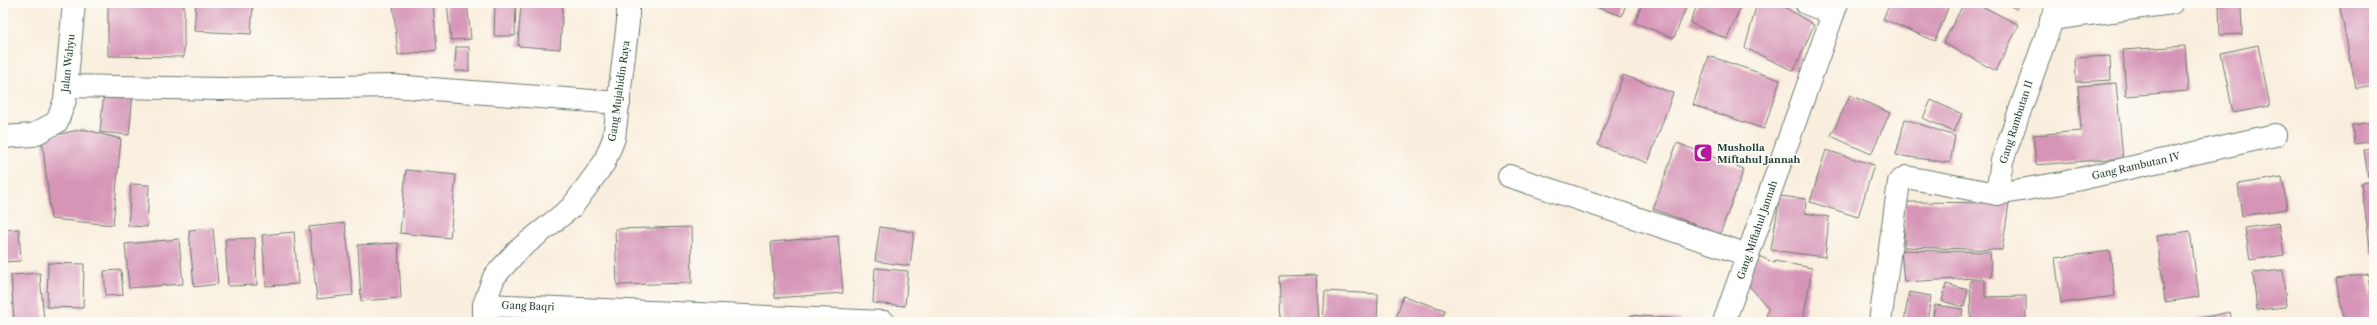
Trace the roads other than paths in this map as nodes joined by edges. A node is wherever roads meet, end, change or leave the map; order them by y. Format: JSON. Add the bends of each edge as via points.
{"nodes":[{"id":1,"x":74,"y":3,"type":"edge"},
{"id":2,"x":628,"y":3,"type":"edge"},
{"id":3,"x":1806,"y":3,"type":"edge"},
{"id":4,"x":2172,"y":3,"type":"edge"},
{"id":5,"x":1835,"y":9,"type":"edge"},
{"id":6,"x":2054,"y":11,"type":"edge"},
{"id":7,"x":66,"y":86,"type":"junction"},
{"id":8,"x":618,"y":103,"type":"junction"},
{"id":9,"x":2275,"y":135,"type":"dead end"},
{"id":10,"x":3,"y":137,"type":"edge"},
{"id":11,"x":1509,"y":176,"type":"dead end"},
{"id":12,"x":1997,"y":194,"type":"junction"},
{"id":13,"x":1748,"y":255,"type":"junction"},
{"id":14,"x":484,"y":313,"type":"edge"},
{"id":15,"x":884,"y":322,"type":"edge"},
{"id":16,"x":1724,"y":322,"type":"edge"},
{"id":17,"x":1880,"y":322,"type":"edge"}],
"edges":[{"from":1,"to":7,"type":"street","name":"Jalan Wahyu"},
{"from":2,"to":8,"type":"street","name":"Gang Mujahidin Raya"},
{"from":3,"to":5,"type":"street"},
{"from":4,"to":6,"type":"street"},
{"from":5,"to":13,"type":"street","name":"Gang Miftahul Jannah"},
{"from":6,"to":12,"type":"street","name":"Gang Rambutan II","via":[[2002,161]]},
{"from":7,"to":8,"type":"street","via":[[222,89],[393,86]]},
{"from":7,"to":10,"type":"street","name":"Jalan Wahyu","via":[[65,100],[57,122],[33,135]]},
{"from":8,"to":14,"type":"street","name":"Gang Mujahidin Raya","via":[[614,138],[604,163],[572,207],[517,251],[494,277]]},
{"from":9,"to":12,"type":"street","name":"Gang Rambutan IV","via":[[2062,183]]},
{"from":11,"to":13,"type":"street"},
{"from":12,"to":17,"type":"street","via":[[1906,178],[1899,182]]},
{"from":13,"to":16,"type":"street","name":"Gang Miftahul Jannah"},
{"from":14,"to":15,"type":"street","name":"Gang Baqri"}]}
